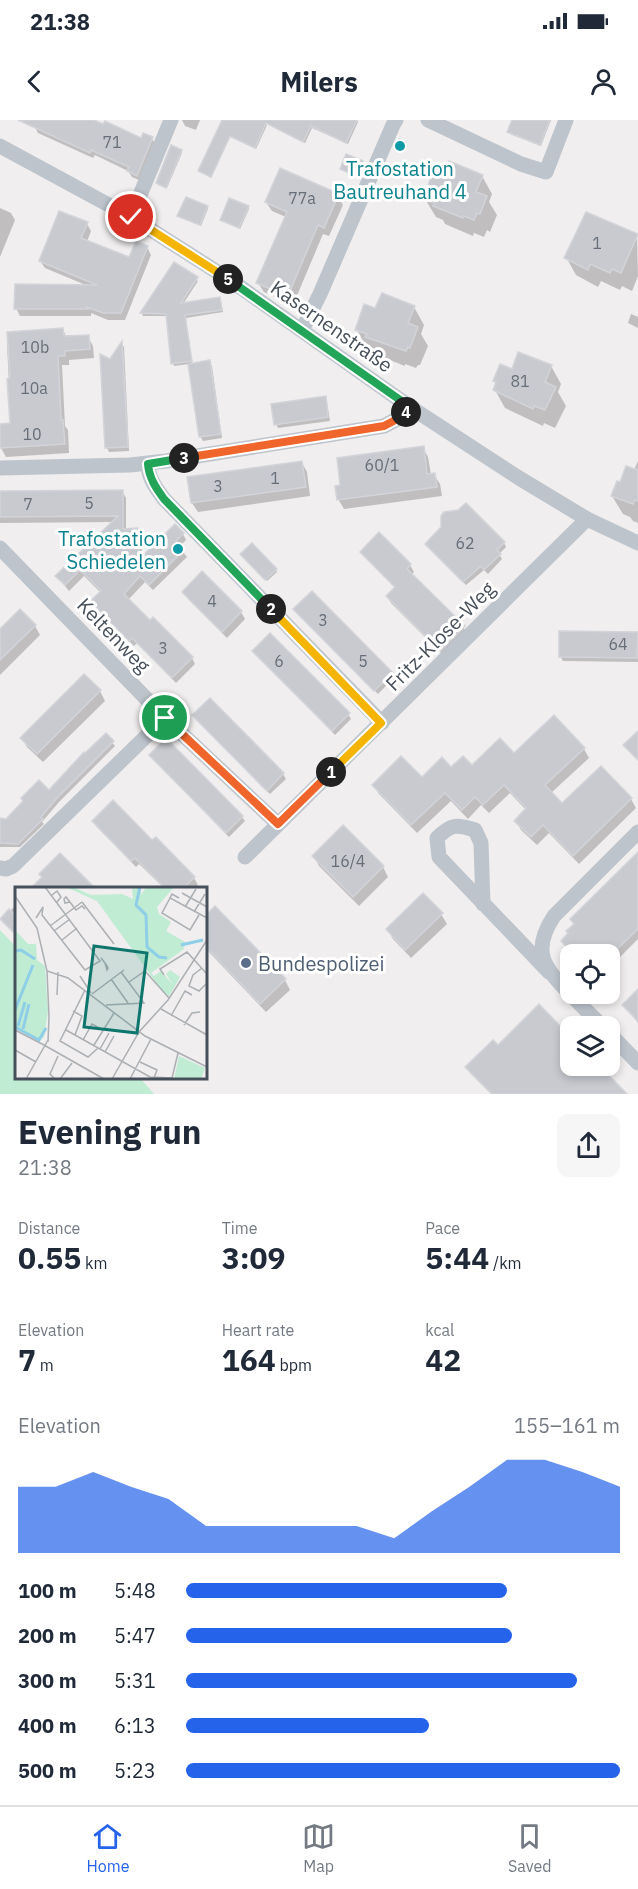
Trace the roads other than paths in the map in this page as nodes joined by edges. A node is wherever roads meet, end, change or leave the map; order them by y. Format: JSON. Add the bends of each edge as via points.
{"nodes":[{"id":1,"x":171,"y":120,"type":"edge"},
{"id":2,"x":396,"y":120,"type":"edge"},
{"id":3,"x":428,"y":120,"type":"edge"},
{"id":4,"x":566,"y":120,"type":"edge"},
{"id":5,"x":0,"y":146,"type":"edge"},
{"id":6,"x":131,"y":217,"type":"junction"},
{"id":7,"x":302,"y":330,"type":"junction"},
{"id":8,"x":410,"y":407,"type":"junction"},
{"id":9,"x":148,"y":464,"type":"junction"},
{"id":10,"x":0,"y":468,"type":"edge"},
{"id":11,"x":587,"y":519,"type":"junction"},
{"id":12,"x":638,"y":543,"type":"edge"},
{"id":13,"x":0,"y":548,"type":"edge"},
{"id":14,"x":165,"y":718,"type":"junction"},
{"id":15,"x":381,"y":723,"type":"junction"},
{"id":16,"x":278,"y":824,"type":"junction"},
{"id":17,"x":638,"y":832,"type":"edge"},
{"id":18,"x":245,"y":856,"type":"dead end"},
{"id":19,"x":0,"y":868,"type":"edge"},
{"id":20,"x":483,"y":904,"type":"junction"},
{"id":21,"x":549,"y":972,"type":"junction"},
{"id":22,"x":592,"y":1016,"type":"edge"},
{"id":23,"x":620,"y":1044,"type":"edge"},
{"id":24,"x":638,"y":1063,"type":"edge"}],
"edges":[{"from":1,"to":6,"type":"street"},
{"from":2,"to":7,"type":"street"},
{"from":3,"to":4,"type":"street","via":[[546,172]]},
{"from":5,"to":6,"type":"street","name":"Kasernenstraße"},
{"from":6,"to":7,"type":"street","name":"Kasernenstraße"},
{"from":7,"to":8,"type":"street","name":"Kasernenstraße"},
{"from":8,"to":9,"type":"street","via":[[384,426]]},
{"from":8,"to":11,"type":"street","name":"Kasernenstraße"},
{"from":9,"to":10,"type":"street"},
{"from":9,"to":15,"type":"street","via":[[148,472],[164,499]]},
{"from":11,"to":12,"type":"street","name":"Kasernenstraße"},
{"from":11,"to":15,"type":"street","name":"Fritz-Klose-Weg"},
{"from":13,"to":14,"type":"street","name":"Keltenweg"},
{"from":14,"to":16,"type":"street","name":"Keltenweg"},
{"from":14,"to":19,"type":"street","via":[[13,866]]},
{"from":15,"to":16,"type":"street","name":"Fritz-Klose-Weg"},
{"from":16,"to":18,"type":"street","name":"Fritz-Klose-Weg"},
{"from":17,"to":21,"type":"street","via":[[545,928],[543,958]]},
{"from":20,"to":20,"type":"street","via":[[439,857],[437,838],[447,828],[459,825],[475,830],[481,843]]},
{"from":20,"to":21,"type":"street"},
{"from":21,"to":22,"type":"street"},
{"from":23,"to":24,"type":"street"}]}
